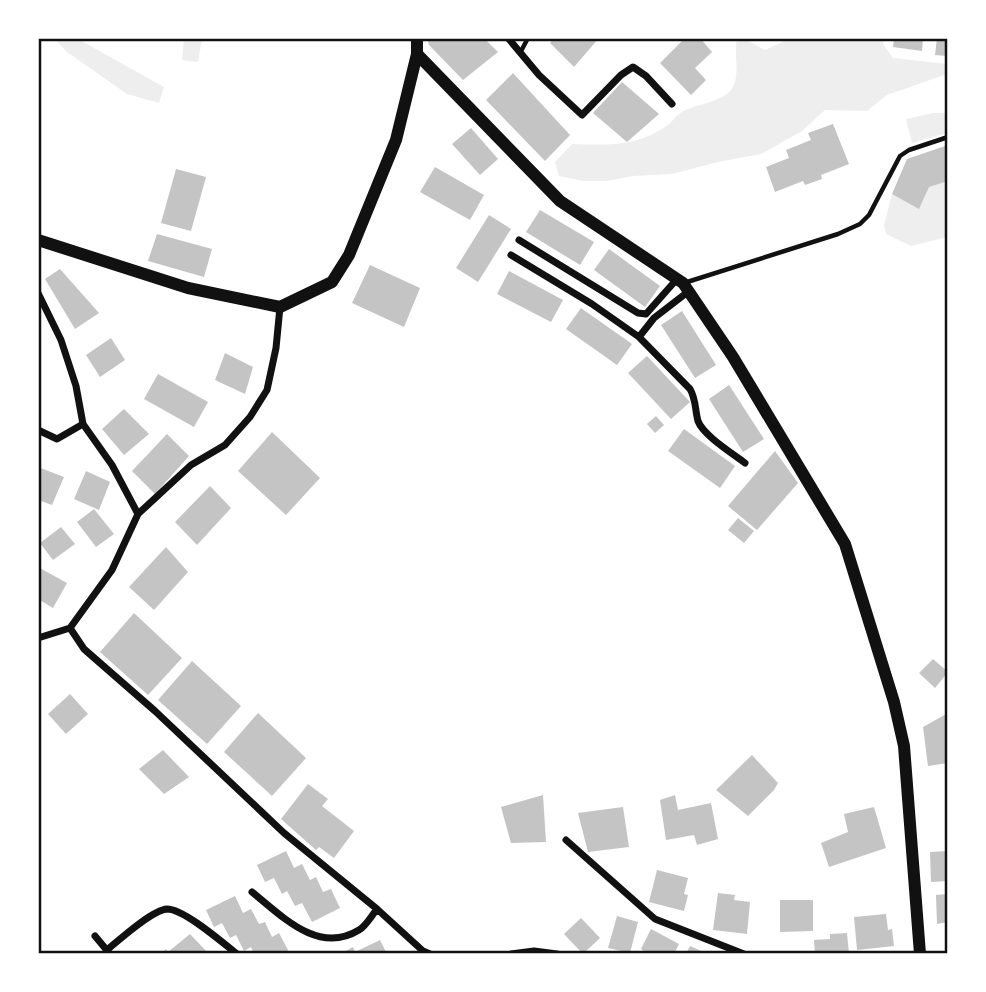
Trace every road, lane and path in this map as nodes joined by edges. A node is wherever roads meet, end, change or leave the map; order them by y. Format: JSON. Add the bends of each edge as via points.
{"nodes":[{"id":1,"x":416,"y":38,"type":"edge"},
{"id":2,"x":508,"y":38,"type":"edge"},
{"id":3,"x":528,"y":38,"type":"edge"},
{"id":4,"x":520,"y":53,"type":"junction"},
{"id":5,"x":417,"y":54,"type":"junction"},
{"id":6,"x":672,"y":104,"type":"dead end"},
{"id":7,"x":947,"y":137,"type":"edge"},
{"id":8,"x":38,"y":240,"type":"edge"},
{"id":9,"x":519,"y":240,"type":"dead end"},
{"id":10,"x":511,"y":255,"type":"dead end"},
{"id":11,"x":683,"y":285,"type":"junction"},
{"id":12,"x":38,"y":293,"type":"edge"},
{"id":13,"x":280,"y":307,"type":"junction"},
{"id":14,"x":639,"y":337,"type":"junction"},
{"id":15,"x":83,"y":424,"type":"junction"},
{"id":16,"x":38,"y":430,"type":"edge"},
{"id":17,"x":745,"y":463,"type":"dead end"},
{"id":18,"x":138,"y":514,"type":"junction"},
{"id":19,"x":71,"y":628,"type":"junction"},
{"id":20,"x":38,"y":638,"type":"edge"},
{"id":21,"x":566,"y":840,"type":"dead end"},
{"id":22,"x":252,"y":892,"type":"dead end"},
{"id":23,"x":377,"y":909,"type":"junction"},
{"id":24,"x":95,"y":936,"type":"dead end"},
{"id":25,"x":108,"y":952,"type":"edge"},
{"id":26,"x":237,"y":954,"type":"edge"},
{"id":27,"x":430,"y":954,"type":"edge"},
{"id":28,"x":511,"y":954,"type":"edge"},
{"id":29,"x":557,"y":954,"type":"edge"},
{"id":30,"x":744,"y":954,"type":"edge"},
{"id":31,"x":920,"y":954,"type":"edge"}],
"edges":[{"from":1,"to":5,"type":"main road"},
{"from":2,"to":4,"type":"street"},
{"from":3,"to":4,"type":"lane"},
{"from":4,"to":6,"type":"street","via":[[582,116],[633,67]]},
{"from":5,"to":11,"type":"main road","via":[[560,201]]},
{"from":5,"to":13,"type":"main road","via":[[396,140],[349,255],[332,282]]},
{"from":7,"to":11,"type":"lane","via":[[900,156],[860,224]]},
{"from":8,"to":13,"type":"main road","via":[[188,288]]},
{"from":9,"to":11,"type":"street","via":[[638,313],[646,314]]},
{"from":10,"to":14,"type":"street"},
{"from":11,"to":14,"type":"street"},
{"from":11,"to":31,"type":"main road","via":[[740,368],[845,544],[904,746]]},
{"from":12,"to":15,"type":"street","via":[[61,340]]},
{"from":13,"to":18,"type":"street","via":[[267,390],[250,417],[225,445],[191,465]]},
{"from":14,"to":17,"type":"street","via":[[690,389],[702,429]]},
{"from":15,"to":16,"type":"street","via":[[57,439]]},
{"from":15,"to":18,"type":"street"},
{"from":18,"to":19,"type":"street","via":[[113,570]]},
{"from":19,"to":20,"type":"street"},
{"from":19,"to":23,"type":"street","via":[[84,649],[276,825]]},
{"from":21,"to":30,"type":"street","via":[[655,919]]},
{"from":22,"to":23,"type":"street","via":[[303,933],[332,939],[360,930]]},
{"from":23,"to":27,"type":"street"},
{"from":24,"to":25,"type":"street"},
{"from":25,"to":26,"type":"street","via":[[166,909],[179,912]]},
{"from":28,"to":29,"type":"street"}]}
